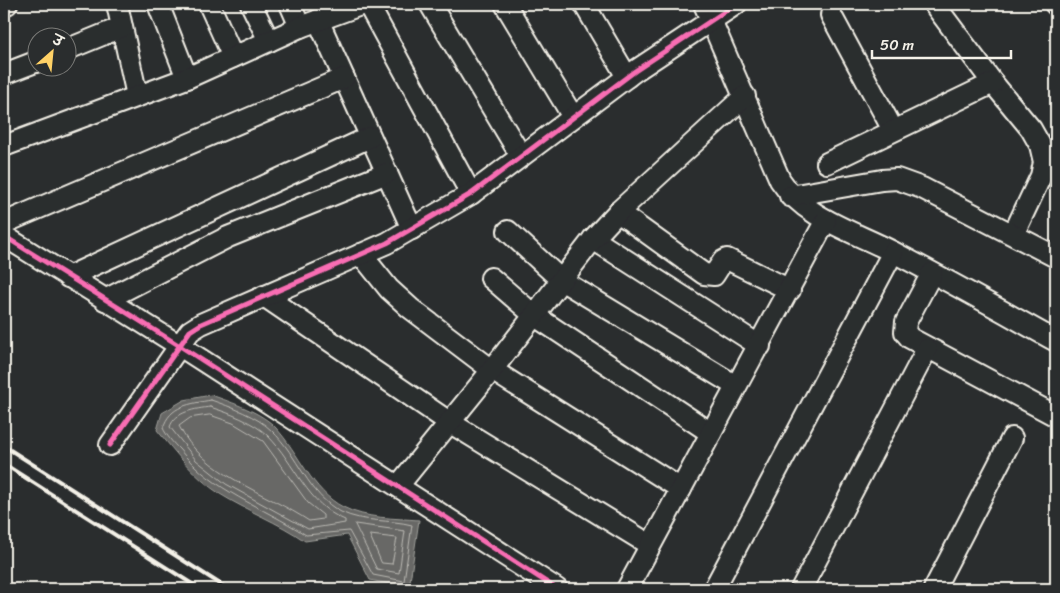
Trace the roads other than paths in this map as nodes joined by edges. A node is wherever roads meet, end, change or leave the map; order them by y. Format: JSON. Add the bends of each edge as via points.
{"nodes":[{"id":1,"x":116,"y":4,"type":"edge"},
{"id":2,"x":158,"y":4,"type":"edge"},
{"id":3,"x":210,"y":4,"type":"edge"},
{"id":4,"x":251,"y":4,"type":"edge"},
{"id":5,"x":290,"y":4,"type":"edge"},
{"id":6,"x":363,"y":4,"type":"edge"},
{"id":7,"x":368,"y":4,"type":"edge"},
{"id":8,"x":430,"y":4,"type":"edge"},
{"id":9,"x":505,"y":4,"type":"edge"},
{"id":10,"x":584,"y":4,"type":"edge"},
{"id":11,"x":736,"y":4,"type":"edge"},
{"id":12,"x":934,"y":4,"type":"edge"},
{"id":13,"x":708,"y":12,"type":"edge"},
{"id":14,"x":831,"y":15,"type":"dead end"},
{"id":15,"x":309,"y":24,"type":"junction"},
{"id":16,"x":122,"y":27,"type":"junction"},
{"id":17,"x":268,"y":41,"type":"junction"},
{"id":18,"x":78,"y":45,"type":"edge"},
{"id":19,"x":233,"y":57,"type":"junction"},
{"id":20,"x":28,"y":64,"type":"edge"},
{"id":21,"x":4,"y":74,"type":"edge"},
{"id":22,"x":628,"y":76,"type":"junction"},
{"id":23,"x":188,"y":78,"type":"junction"},
{"id":24,"x":344,"y":78,"type":"junction"},
{"id":25,"x":993,"y":83,"type":"junction"},
{"id":26,"x":137,"y":96,"type":"junction"},
{"id":27,"x":745,"y":96,"type":"junction"},
{"id":28,"x":573,"y":117,"type":"junction"},
{"id":29,"x":893,"y":130,"type":"junction"},
{"id":30,"x":370,"y":137,"type":"junction"},
{"id":31,"x":4,"y":146,"type":"edge"},
{"id":32,"x":522,"y":156,"type":"junction"},
{"id":33,"x":827,"y":163,"type":"dead end"},
{"id":34,"x":386,"y":173,"type":"junction"},
{"id":35,"x":471,"y":194,"type":"junction"},
{"id":36,"x":790,"y":196,"type":"junction"},
{"id":37,"x":618,"y":212,"type":"junction"},
{"id":38,"x":826,"y":220,"type":"junction"},
{"id":39,"x":4,"y":223,"type":"edge"},
{"id":40,"x":412,"y":228,"type":"junction"},
{"id":41,"x":508,"y":231,"type":"dead end"},
{"id":42,"x":1014,"y":233,"type":"junction"},
{"id":43,"x":4,"y":236,"type":"edge"},
{"id":44,"x":593,"y":239,"type":"junction"},
{"id":45,"x":893,"y":252,"type":"junction"},
{"id":46,"x":361,"y":254,"type":"junction"},
{"id":47,"x":1056,"y":257,"type":"edge"},
{"id":48,"x":932,"y":273,"type":"junction"},
{"id":49,"x":68,"y":276,"type":"junction"},
{"id":50,"x":491,"y":278,"type":"dead end"},
{"id":51,"x":561,"y":280,"type":"junction"},
{"id":52,"x":790,"y":290,"type":"junction"},
{"id":53,"x":264,"y":296,"type":"junction"},
{"id":54,"x":105,"y":300,"type":"junction"},
{"id":55,"x":535,"y":316,"type":"junction"},
{"id":56,"x":1056,"y":340,"type":"edge"},
{"id":57,"x":180,"y":346,"type":"junction"},
{"id":58,"x":760,"y":346,"type":"junction"},
{"id":59,"x":927,"y":349,"type":"junction"},
{"id":60,"x":492,"y":370,"type":"junction"},
{"id":61,"x":736,"y":386,"type":"junction"},
{"id":62,"x":1056,"y":416,"type":"edge"},
{"id":63,"x":449,"y":422,"type":"junction"},
{"id":64,"x":711,"y":433,"type":"junction"},
{"id":65,"x":1012,"y":438,"type":"dead end"},
{"id":66,"x":110,"y":445,"type":"dead end"},
{"id":67,"x":398,"y":486,"type":"junction"},
{"id":68,"x":681,"y":489,"type":"junction"},
{"id":69,"x":650,"y":545,"type":"junction"},
{"id":70,"x":557,"y":589,"type":"edge"},
{"id":71,"x":627,"y":589,"type":"edge"},
{"id":72,"x":714,"y":589,"type":"edge"},
{"id":73,"x":801,"y":589,"type":"edge"},
{"id":74,"x":934,"y":589,"type":"edge"}],
"edges":[{"from":1,"to":16,"type":"street"},
{"from":2,"to":23,"type":"street"},
{"from":3,"to":19,"type":"street"},
{"from":4,"to":17,"type":"street"},
{"from":5,"to":15,"type":"street"},
{"from":6,"to":15,"type":"street"},
{"from":7,"to":35,"type":"street"},
{"from":8,"to":32,"type":"street"},
{"from":9,"to":28,"type":"street"},
{"from":10,"to":22,"type":"street"},
{"from":11,"to":13,"type":"street"},
{"from":12,"to":25,"type":"street"},
{"from":13,"to":22,"type":"street"},
{"from":13,"to":27,"type":"street"},
{"from":14,"to":29,"type":"street"},
{"from":15,"to":17,"type":"street"},
{"from":15,"to":24,"type":"street"},
{"from":16,"to":18,"type":"street"},
{"from":16,"to":26,"type":"street"},
{"from":17,"to":19,"type":"street"},
{"from":19,"to":23,"type":"street"},
{"from":20,"to":21,"type":"street"},
{"from":22,"to":28,"type":"street"},
{"from":23,"to":26,"type":"street"},
{"from":24,"to":30,"type":"street"},
{"from":24,"to":39,"type":"street"},
{"from":25,"to":29,"type":"street"},
{"from":25,"to":42,"type":"street","via":[[1031,129],[1040,145],[1044,162],[1041,176]]},
{"from":26,"to":31,"type":"street"},
{"from":27,"to":36,"type":"street","via":[[780,180]]},
{"from":27,"to":37,"type":"street"},
{"from":28,"to":32,"type":"street"},
{"from":29,"to":33,"type":"street"},
{"from":30,"to":34,"type":"street"},
{"from":30,"to":49,"type":"street"},
{"from":32,"to":35,"type":"street"},
{"from":34,"to":40,"type":"street"},
{"from":34,"to":54,"type":"street","via":[[228,237]]},
{"from":35,"to":40,"type":"street"},
{"from":36,"to":38,"type":"street"},
{"from":36,"to":42,"type":"street","via":[[897,180],[922,188]]},
{"from":37,"to":44,"type":"street"},
{"from":37,"to":52,"type":"street","via":[[704,274],[714,275],[723,261],[731,259]]},
{"from":38,"to":45,"type":"street"},
{"from":38,"to":52,"type":"street"},
{"from":40,"to":46,"type":"street"},
{"from":41,"to":51,"type":"street"},
{"from":42,"to":47,"type":"street"},
{"from":43,"to":49,"type":"street"},
{"from":44,"to":51,"type":"street"},
{"from":44,"to":58,"type":"street"},
{"from":45,"to":48,"type":"street"},
{"from":45,"to":72,"type":"street"},
{"from":46,"to":53,"type":"street"},
{"from":46,"to":60,"type":"street","via":[[410,308]]},
{"from":48,"to":56,"type":"street"},
{"from":48,"to":59,"type":"street","via":[[906,322],[905,332]]},
{"from":49,"to":54,"type":"street"},
{"from":50,"to":55,"type":"street"},
{"from":51,"to":55,"type":"street"},
{"from":51,"to":61,"type":"street"},
{"from":52,"to":58,"type":"street"},
{"from":53,"to":57,"type":"street","via":[[201,324],[190,331]]},
{"from":53,"to":63,"type":"street"},
{"from":54,"to":57,"type":"street"},
{"from":55,"to":60,"type":"street"},
{"from":55,"to":64,"type":"street"},
{"from":57,"to":66,"type":"street"},
{"from":57,"to":67,"type":"street"},
{"from":58,"to":61,"type":"street"},
{"from":59,"to":62,"type":"street"},
{"from":59,"to":73,"type":"street"},
{"from":60,"to":63,"type":"street"},
{"from":60,"to":68,"type":"street"},
{"from":61,"to":64,"type":"street"},
{"from":63,"to":67,"type":"street"},
{"from":63,"to":69,"type":"street"},
{"from":64,"to":68,"type":"street"},
{"from":65,"to":74,"type":"street"},
{"from":67,"to":70,"type":"street"},
{"from":68,"to":69,"type":"street"},
{"from":69,"to":71,"type":"street"}]}
